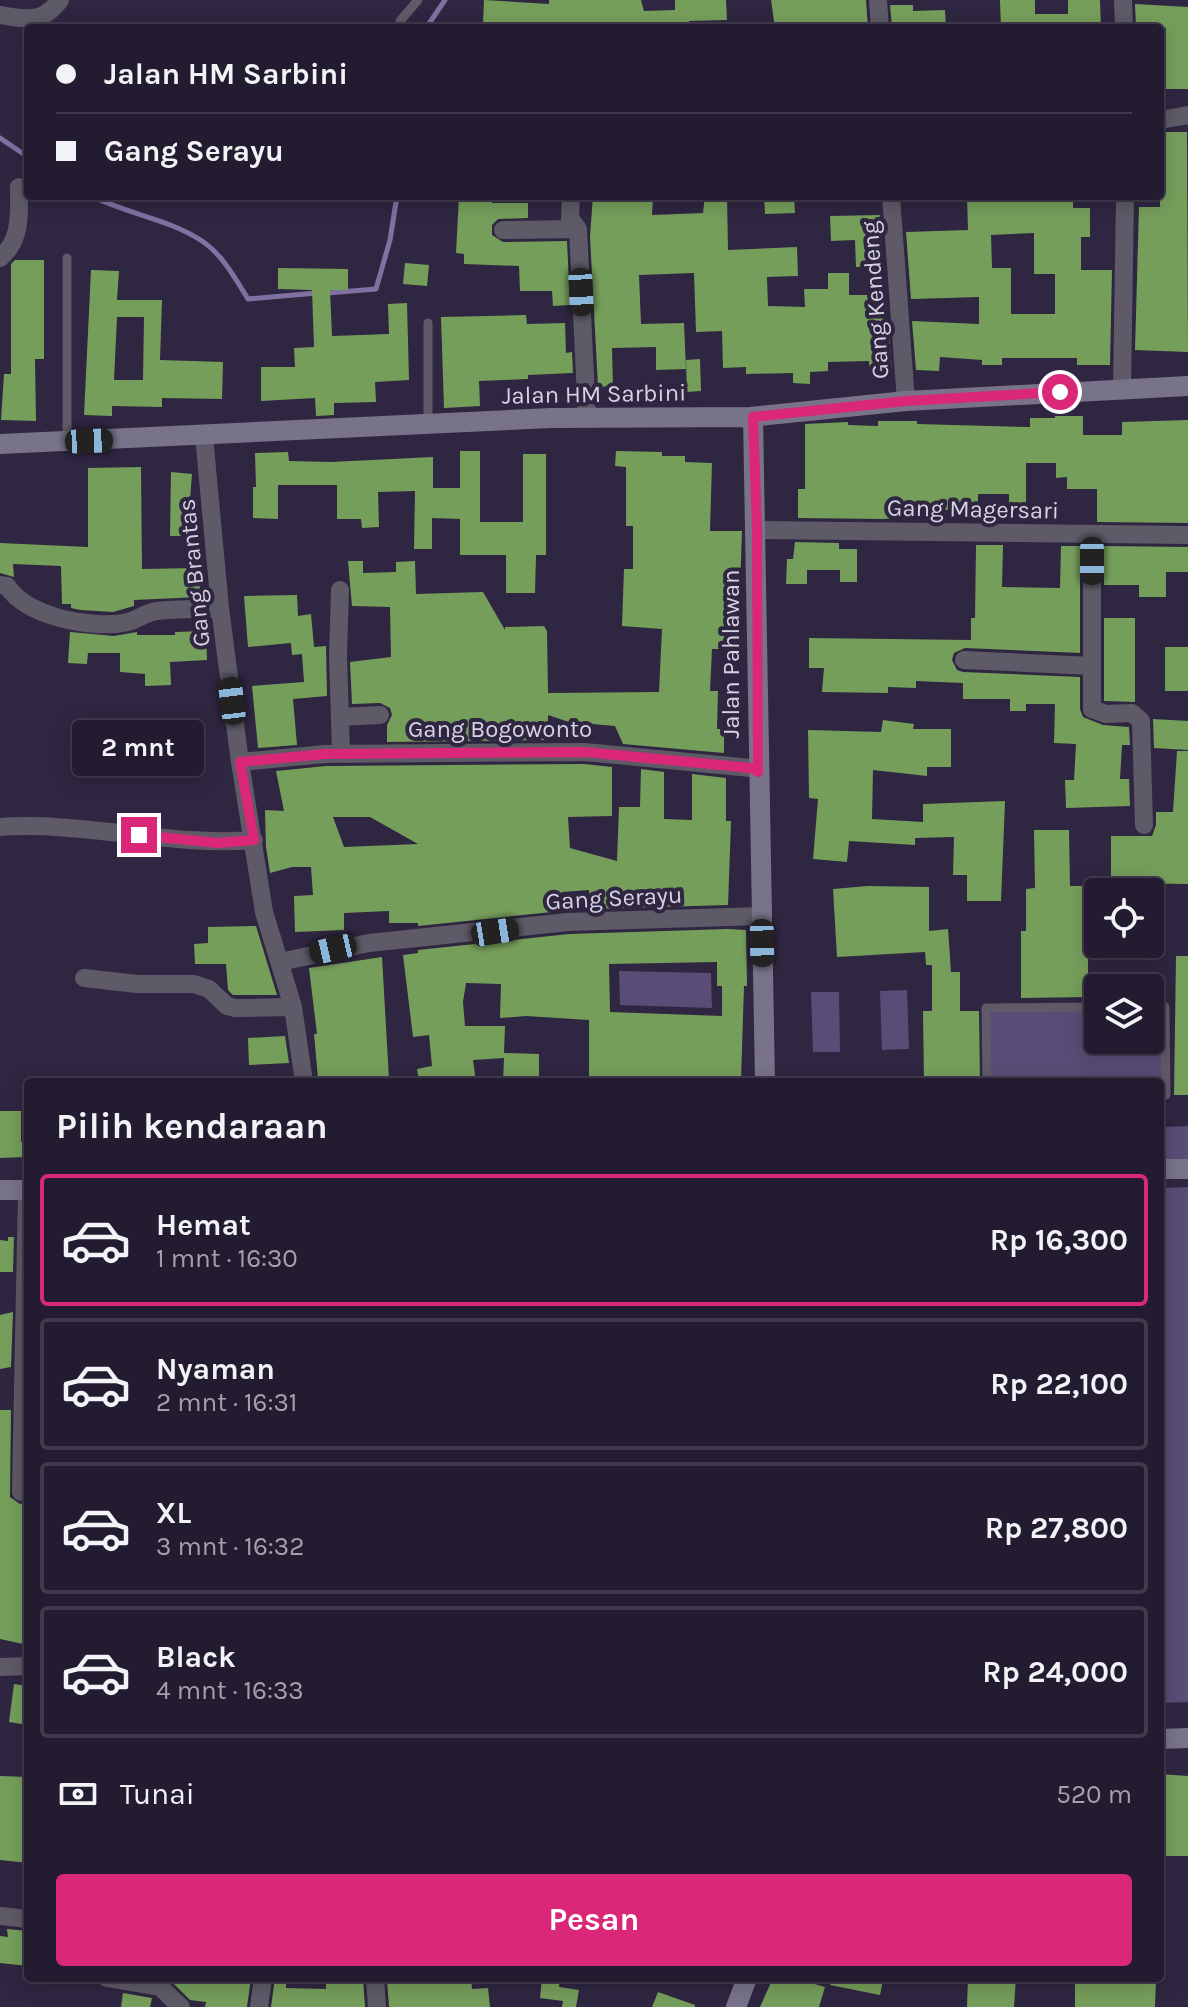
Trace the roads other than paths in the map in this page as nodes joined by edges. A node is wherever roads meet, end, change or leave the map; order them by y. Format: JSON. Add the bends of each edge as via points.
{"nodes":[{"id":1,"x":60,"y":0,"type":"edge"},
{"id":2,"x":418,"y":0,"type":"edge"},
{"id":3,"x":878,"y":0,"type":"edge"},
{"id":4,"x":1123,"y":0,"type":"edge"},
{"id":5,"x":0,"y":15,"type":"edge"},
{"id":6,"x":400,"y":21,"type":"dead end"},
{"id":7,"x":880,"y":24,"type":"edge"},
{"id":8,"x":1124,"y":24,"type":"edge"},
{"id":9,"x":1188,"y":115,"type":"edge"},
{"id":10,"x":1164,"y":119,"type":"edge"},
{"id":11,"x":19,"y":187,"type":"dead end"},
{"id":12,"x":571,"y":200,"type":"edge"},
{"id":13,"x":891,"y":200,"type":"edge"},
{"id":14,"x":1125,"y":200,"type":"edge"},
{"id":15,"x":578,"y":229,"type":"junction"},
{"id":16,"x":503,"y":230,"type":"dead end"},
{"id":17,"x":0,"y":258,"type":"edge"},
{"id":18,"x":67,"y":258,"type":"dead end"},
{"id":19,"x":428,"y":323,"type":"dead end"},
{"id":20,"x":1188,"y":386,"type":"edge"},
{"id":21,"x":1122,"y":389,"type":"junction"},
{"id":22,"x":906,"y":401,"type":"junction"},
{"id":23,"x":753,"y":417,"type":"junction"},
{"id":24,"x":587,"y":418,"type":"junction"},
{"id":25,"x":428,"y":425,"type":"junction"},
{"id":26,"x":204,"y":436,"type":"junction"},
{"id":27,"x":67,"y":442,"type":"junction"},
{"id":28,"x":0,"y":444,"type":"edge"},
{"id":29,"x":757,"y":530,"type":"junction"},
{"id":30,"x":1092,"y":535,"type":"junction"},
{"id":31,"x":1188,"y":535,"type":"edge"},
{"id":32,"x":0,"y":585,"type":"edge"},
{"id":33,"x":340,"y":590,"type":"dead end"},
{"id":34,"x":220,"y":608,"type":"junction"},
{"id":35,"x":964,"y":660,"type":"dead end"},
{"id":36,"x":1092,"y":666,"type":"junction"},
{"id":37,"x":380,"y":715,"type":"dead end"},
{"id":38,"x":340,"y":717,"type":"junction"},
{"id":39,"x":341,"y":753,"type":"junction"},
{"id":40,"x":240,"y":762,"type":"junction"},
{"id":41,"x":758,"y":772,"type":"junction"},
{"id":42,"x":1144,"y":825,"type":"dead end"},
{"id":43,"x":0,"y":827,"type":"edge"},
{"id":44,"x":254,"y":840,"type":"junction"},
{"id":45,"x":761,"y":916,"type":"junction"},
{"id":46,"x":280,"y":962,"type":"junction"},
{"id":47,"x":84,"y":978,"type":"dead end"},
{"id":48,"x":293,"y":1007,"type":"junction"},
{"id":49,"x":1084,"y":1007,"type":"edge"},
{"id":50,"x":1164,"y":1007,"type":"edge"},
{"id":51,"x":303,"y":1078,"type":"edge"},
{"id":52,"x":765,"y":1078,"type":"edge"},
{"id":53,"x":987,"y":1078,"type":"edge"},
{"id":54,"x":1164,"y":1095,"type":"edge"},
{"id":55,"x":1164,"y":1169,"type":"edge"},
{"id":56,"x":1188,"y":1169,"type":"edge"},
{"id":57,"x":0,"y":1190,"type":"edge"},
{"id":58,"x":24,"y":1190,"type":"edge"},
{"id":59,"x":24,"y":1363,"type":"edge"},
{"id":60,"x":21,"y":1492,"type":"dead end"},
{"id":61,"x":24,"y":1666,"type":"edge"},
{"id":62,"x":0,"y":1667,"type":"edge"},
{"id":63,"x":1188,"y":1738,"type":"edge"},
{"id":64,"x":1164,"y":1739,"type":"edge"},
{"id":65,"x":0,"y":1916,"type":"edge"},
{"id":66,"x":24,"y":1919,"type":"edge"},
{"id":67,"x":131,"y":1982,"type":"edge"},
{"id":68,"x":262,"y":1982,"type":"edge"},
{"id":69,"x":375,"y":1982,"type":"edge"},
{"id":70,"x":745,"y":1982,"type":"edge"},
{"id":71,"x":181,"y":2007,"type":"edge"},
{"id":72,"x":259,"y":2007,"type":"edge"},
{"id":73,"x":377,"y":2007,"type":"edge"},
{"id":74,"x":736,"y":2007,"type":"edge"}],
"edges":[{"from":1,"to":5,"type":"street","via":[[52,11],[34,19]]},
{"from":2,"to":6,"type":"lane"},
{"from":3,"to":7,"type":"street"},
{"from":4,"to":8,"type":"street"},
{"from":9,"to":10,"type":"street"},
{"from":11,"to":17,"type":"street","via":[[16,234],[12,248]]},
{"from":12,"to":15,"type":"street","via":[[570,218]]},
{"from":13,"to":22,"type":"street","name":"Gang Kendeng"},
{"from":14,"to":21,"type":"street"},
{"from":15,"to":16,"type":"street"},
{"from":15,"to":24,"type":"street"},
{"from":18,"to":27,"type":"lane"},
{"from":19,"to":25,"type":"lane"},
{"from":20,"to":21,"type":"main road","name":"Jalan HM Sarbini"},
{"from":21,"to":22,"type":"main road","name":"Jalan HM Sarbini"},
{"from":22,"to":23,"type":"main road","name":"Jalan HM Sarbini"},
{"from":23,"to":24,"type":"main road","name":"Jalan HM Sarbini"},
{"from":23,"to":29,"type":"main road","name":"Jalan Pahlawan"},
{"from":24,"to":25,"type":"main road","name":"Jalan HM Sarbini"},
{"from":25,"to":26,"type":"main road","name":"Jalan HM Sarbini"},
{"from":26,"to":27,"type":"main road","name":"Jalan HM Sarbini"},
{"from":26,"to":34,"type":"street","name":"Gang Brantas"},
{"from":27,"to":28,"type":"main road","name":"Jalan HM Sarbini"},
{"from":29,"to":30,"type":"street","name":"Gang Magersari"},
{"from":29,"to":41,"type":"main road","name":"Jalan Pahlawan"},
{"from":30,"to":31,"type":"street","name":"Gang Magersari"},
{"from":30,"to":36,"type":"street"},
{"from":32,"to":34,"type":"street","via":[[9,587],[27,607],[82,622],[126,622],[147,612]]},
{"from":33,"to":38,"type":"street"},
{"from":34,"to":40,"type":"street","name":"Gang Brantas"},
{"from":35,"to":36,"type":"street"},
{"from":36,"to":42,"type":"street","via":[[1092,709],[1132,713],[1141,721]]},
{"from":37,"to":38,"type":"street"},
{"from":38,"to":39,"type":"street"},
{"from":39,"to":40,"type":"street","name":"Gang Bogowonto"},
{"from":39,"to":41,"type":"street","name":"Gang Bogowonto","via":[[613,753]]},
{"from":40,"to":44,"type":"street","name":"Gang Brantas"},
{"from":41,"to":45,"type":"main road","name":"Jalan Pahlawan"},
{"from":43,"to":44,"type":"street","via":[[108,831],[205,843]]},
{"from":44,"to":46,"type":"street","name":"Gang Brantas","via":[[264,912]]},
{"from":45,"to":46,"type":"street","name":"Gang Serayu","via":[[568,922],[369,943]]},
{"from":45,"to":52,"type":"main road","name":"Jalan Pahlawan"},
{"from":46,"to":48,"type":"street","name":"Gang Brantas"},
{"from":47,"to":48,"type":"street","via":[[194,984],[235,1008]]},
{"from":48,"to":51,"type":"street","name":"Gang Brantas"},
{"from":49,"to":53,"type":"lane","via":[[986,1008]]},
{"from":50,"to":54,"type":"lane"},
{"from":55,"to":56,"type":"main road"},
{"from":57,"to":58,"type":"main road"},
{"from":59,"to":60,"type":"street"},
{"from":61,"to":62,"type":"street"},
{"from":63,"to":64,"type":"main road"},
{"from":65,"to":66,"type":"street"},
{"from":67,"to":71,"type":"street","via":[[160,1987]]},
{"from":68,"to":72,"type":"street"},
{"from":69,"to":73,"type":"street"},
{"from":70,"to":74,"type":"main road"}]}
